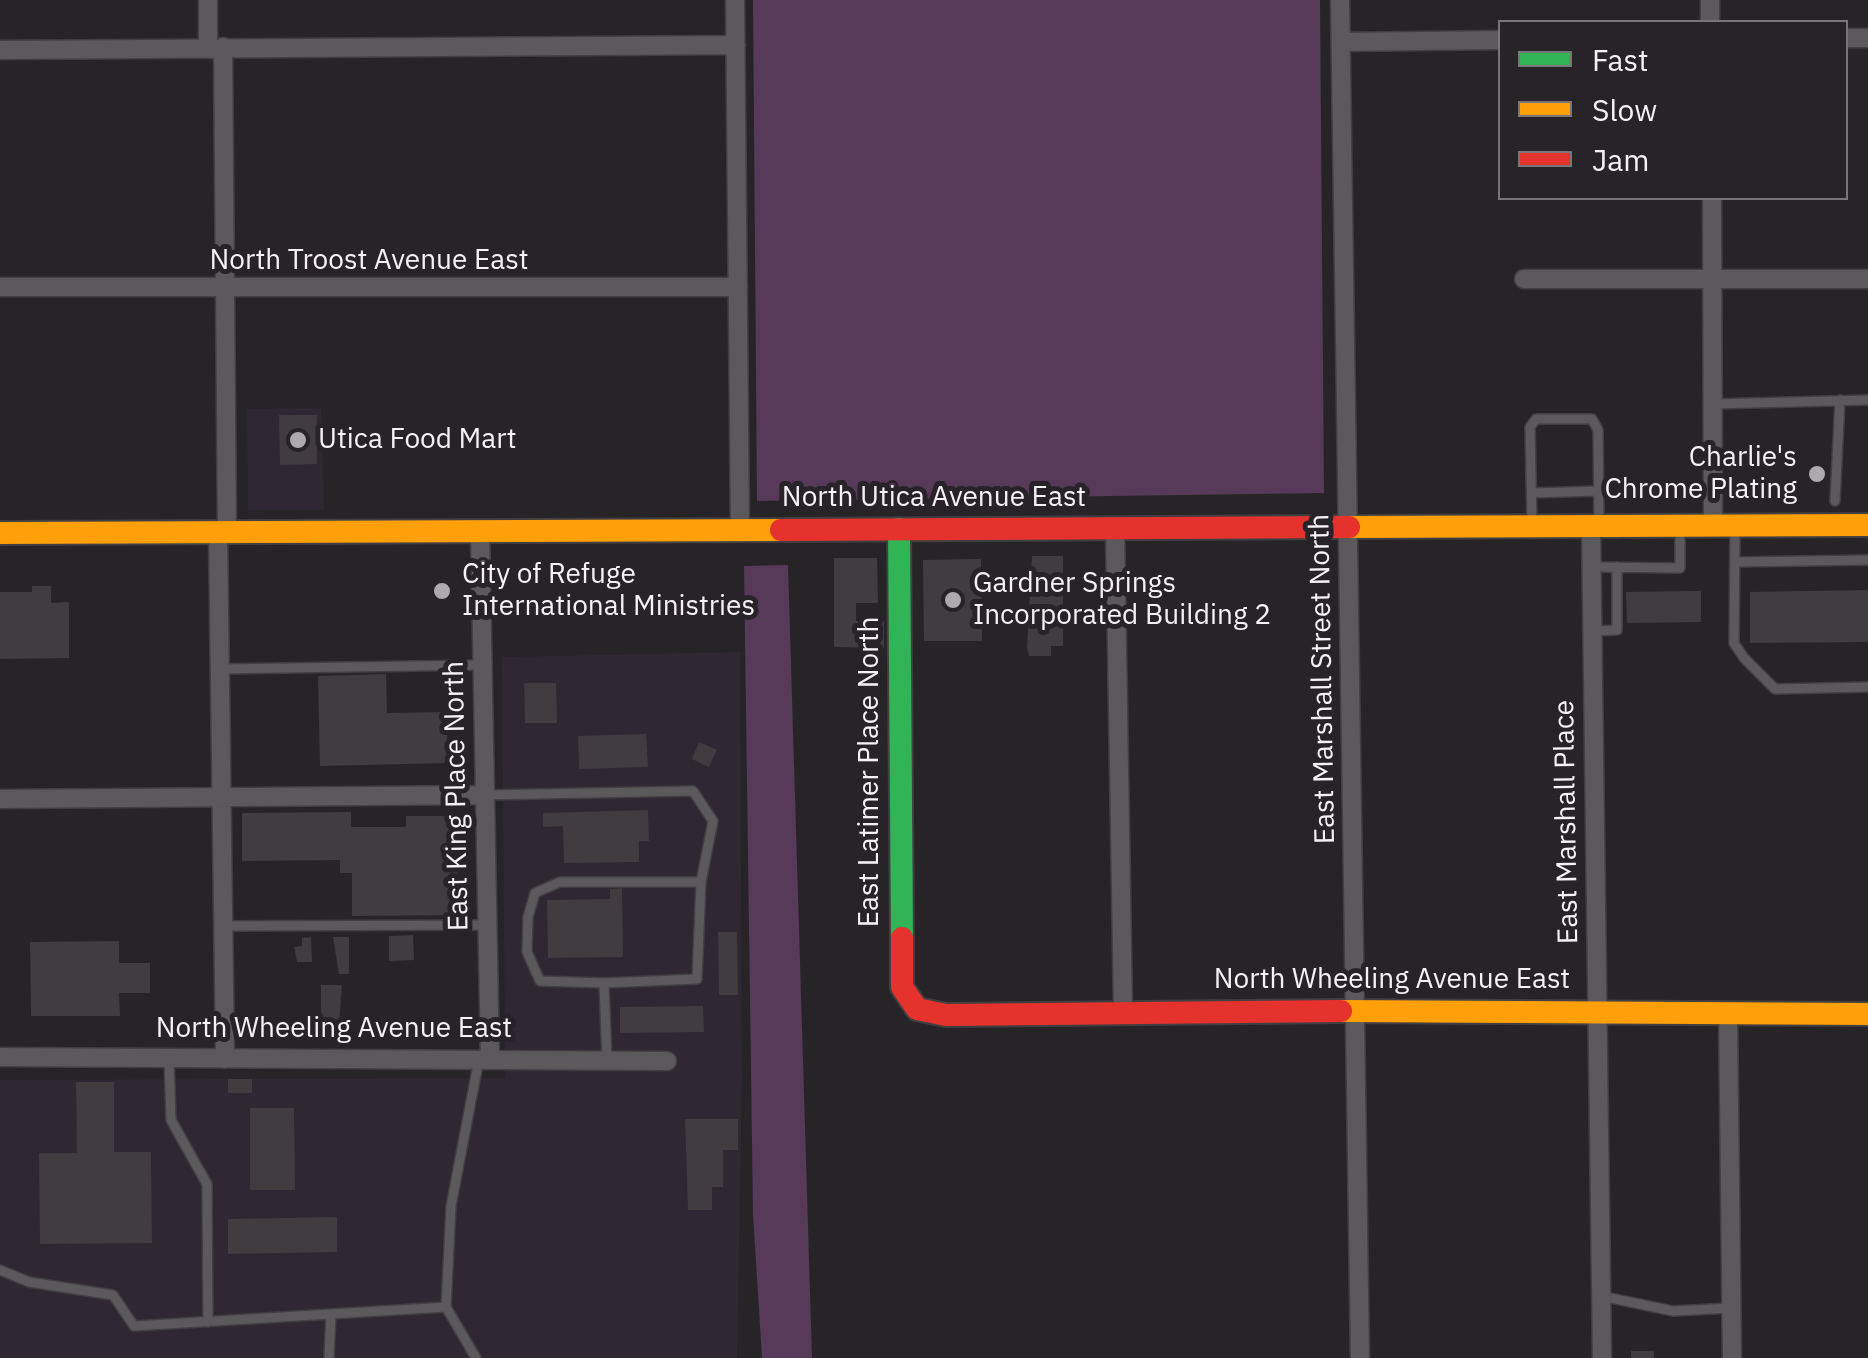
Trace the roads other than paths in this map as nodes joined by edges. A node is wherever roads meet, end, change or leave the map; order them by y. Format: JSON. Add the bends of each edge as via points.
{"nodes":[{"id":1,"x":208,"y":0,"type":"edge"},
{"id":2,"x":735,"y":0,"type":"edge"},
{"id":3,"x":1340,"y":0,"type":"edge"},
{"id":4,"x":1498,"y":40,"type":"edge"},
{"id":5,"x":1341,"y":42,"type":"junction"},
{"id":6,"x":736,"y":44,"type":"junction"},
{"id":7,"x":215,"y":48,"type":"junction"},
{"id":8,"x":0,"y":50,"type":"edge"},
{"id":9,"x":1712,"y":200,"type":"edge"},
{"id":10,"x":1713,"y":278,"type":"junction"},
{"id":11,"x":1524,"y":280,"type":"dead end"},
{"id":12,"x":1868,"y":280,"type":"edge"},
{"id":13,"x":0,"y":286,"type":"edge"},
{"id":14,"x":738,"y":288,"type":"junction"},
{"id":15,"x":226,"y":289,"type":"junction"},
{"id":16,"x":1840,"y":400,"type":"junction"},
{"id":17,"x":1868,"y":400,"type":"edge"},
{"id":18,"x":1713,"y":404,"type":"junction"},
{"id":19,"x":1599,"y":491,"type":"junction"},
{"id":20,"x":1532,"y":492,"type":"junction"},
{"id":21,"x":1836,"y":502,"type":"dead end"},
{"id":22,"x":1868,"y":525,"type":"edge"},
{"id":23,"x":1532,"y":526,"type":"junction"},
{"id":24,"x":1595,"y":526,"type":"junction"},
{"id":25,"x":1680,"y":526,"type":"junction"},
{"id":26,"x":1724,"y":526,"type":"junction"},
{"id":27,"x":1115,"y":527,"type":"junction"},
{"id":28,"x":1348,"y":527,"type":"junction"},
{"id":29,"x":740,"y":529,"type":"junction"},
{"id":30,"x":899,"y":529,"type":"junction"},
{"id":31,"x":480,"y":530,"type":"junction"},
{"id":32,"x":223,"y":532,"type":"junction"},
{"id":33,"x":0,"y":533,"type":"edge"},
{"id":34,"x":1868,"y":560,"type":"edge"},
{"id":35,"x":1734,"y":562,"type":"junction"},
{"id":36,"x":1591,"y":567,"type":"junction"},
{"id":37,"x":1617,"y":568,"type":"junction"},
{"id":38,"x":1592,"y":631,"type":"junction"},
{"id":39,"x":482,"y":665,"type":"junction"},
{"id":40,"x":219,"y":669,"type":"junction"},
{"id":41,"x":1868,"y":687,"type":"edge"},
{"id":42,"x":485,"y":796,"type":"junction"},
{"id":43,"x":220,"y":798,"type":"junction"},
{"id":44,"x":0,"y":799,"type":"edge"},
{"id":45,"x":701,"y":882,"type":"junction"},
{"id":46,"x":488,"y":925,"type":"junction"},
{"id":47,"x":222,"y":926,"type":"junction"},
{"id":48,"x":604,"y":983,"type":"junction"},
{"id":49,"x":916,"y":1009,"type":"joint"},
{"id":50,"x":1124,"y":1010,"type":"junction"},
{"id":51,"x":1596,"y":1010,"type":"junction"},
{"id":52,"x":1355,"y":1011,"type":"junction"},
{"id":53,"x":1728,"y":1012,"type":"junction"},
{"id":54,"x":1868,"y":1014,"type":"edge"},
{"id":55,"x":0,"y":1057,"type":"edge"},
{"id":56,"x":169,"y":1058,"type":"junction"},
{"id":57,"x":225,"y":1059,"type":"junction"},
{"id":58,"x":485,"y":1060,"type":"junction"},
{"id":59,"x":607,"y":1060,"type":"junction"},
{"id":60,"x":667,"y":1061,"type":"dead end"},
{"id":61,"x":0,"y":1270,"type":"edge"},
{"id":62,"x":1601,"y":1296,"type":"junction"},
{"id":63,"x":446,"y":1307,"type":"junction"},
{"id":64,"x":1731,"y":1308,"type":"junction"},
{"id":65,"x":331,"y":1314,"type":"junction"},
{"id":66,"x":208,"y":1322,"type":"junction"},
{"id":67,"x":329,"y":1358,"type":"edge"},
{"id":68,"x":476,"y":1358,"type":"edge"},
{"id":69,"x":1360,"y":1358,"type":"edge"},
{"id":70,"x":1602,"y":1358,"type":"edge"},
{"id":71,"x":1732,"y":1358,"type":"edge"}],
"edges":[{"from":1,"to":7,"type":"street"},
{"from":2,"to":6,"type":"street"},
{"from":3,"to":5,"type":"street","name":"East Marshall Street North"},
{"from":4,"to":5,"type":"street"},
{"from":5,"to":28,"type":"street","name":"East Marshall Street North"},
{"from":6,"to":7,"type":"street"},
{"from":6,"to":14,"type":"street"},
{"from":7,"to":8,"type":"street"},
{"from":7,"to":15,"type":"street"},
{"from":9,"to":10,"type":"street"},
{"from":10,"to":11,"type":"street"},
{"from":10,"to":12,"type":"street"},
{"from":10,"to":18,"type":"street"},
{"from":13,"to":15,"type":"street","name":"North Troost Avenue East"},
{"from":14,"to":15,"type":"street","name":"North Troost Avenue East"},
{"from":14,"to":29,"type":"street"},
{"from":15,"to":32,"type":"street"},
{"from":16,"to":17,"type":"lane"},
{"from":16,"to":18,"type":"lane"},
{"from":16,"to":21,"type":"lane"},
{"from":18,"to":26,"type":"street"},
{"from":19,"to":20,"type":"lane"},
{"from":19,"to":20,"type":"lane","via":[[1592,419],[1536,419],[1530,427]]},
{"from":19,"to":24,"type":"lane"},
{"from":20,"to":23,"type":"lane"},
{"from":22,"to":26,"type":"main road","name":"North Utica Avenue East"},
{"from":23,"to":24,"type":"main road","name":"North Utica Avenue East"},
{"from":23,"to":28,"type":"main road","name":"North Utica Avenue East"},
{"from":24,"to":25,"type":"main road","name":"North Utica Avenue East"},
{"from":24,"to":36,"type":"street","name":"East Marshall Place"},
{"from":25,"to":26,"type":"main road","name":"North Utica Avenue East"},
{"from":25,"to":37,"type":"lane","via":[[1680,568]]},
{"from":26,"to":35,"type":"lane"},
{"from":27,"to":28,"type":"main road","name":"North Utica Avenue East"},
{"from":27,"to":30,"type":"main road","name":"North Utica Avenue East"},
{"from":27,"to":50,"type":"street"},
{"from":28,"to":52,"type":"street","name":"East Marshall Street North"},
{"from":29,"to":30,"type":"main road","name":"North Utica Avenue East"},
{"from":29,"to":31,"type":"main road","name":"North Utica Avenue East"},
{"from":30,"to":49,"type":"main road","name":"East Latimer Place North","via":[[902,987]]},
{"from":31,"to":32,"type":"main road","name":"North Utica Avenue East"},
{"from":31,"to":39,"type":"street","name":"East King Place North"},
{"from":32,"to":33,"type":"main road","name":"North Utica Avenue East"},
{"from":32,"to":40,"type":"street"},
{"from":34,"to":35,"type":"lane"},
{"from":35,"to":41,"type":"lane","via":[[1734,643],[1775,689]]},
{"from":36,"to":37,"type":"lane"},
{"from":36,"to":38,"type":"street","name":"East Marshall Place"},
{"from":37,"to":38,"type":"lane","via":[[1618,630]]},
{"from":38,"to":51,"type":"street","name":"East Marshall Place"},
{"from":39,"to":40,"type":"lane"},
{"from":39,"to":42,"type":"street","name":"East King Place North"},
{"from":40,"to":43,"type":"street"},
{"from":42,"to":43,"type":"street"},
{"from":42,"to":45,"type":"lane","via":[[693,791],[713,821]]},
{"from":42,"to":46,"type":"street","name":"East King Place North"},
{"from":43,"to":44,"type":"street"},
{"from":43,"to":47,"type":"street"},
{"from":45,"to":48,"type":"lane","via":[[698,979]]},
{"from":45,"to":48,"type":"lane","via":[[560,882],[535,893],[527,952],[540,981]]},
{"from":46,"to":47,"type":"lane"},
{"from":46,"to":58,"type":"street","name":"East King Place North"},
{"from":47,"to":57,"type":"street"},
{"from":48,"to":59,"type":"lane"},
{"from":49,"to":50,"type":"main road","name":"North Wheeling Avenue East","via":[[946,1015]]},
{"from":50,"to":52,"type":"main road","name":"North Wheeling Avenue East"},
{"from":51,"to":52,"type":"main road","name":"North Wheeling Avenue East"},
{"from":51,"to":53,"type":"main road","name":"North Wheeling Avenue East"},
{"from":51,"to":62,"type":"street","name":"East Marshall Place"},
{"from":52,"to":69,"type":"street","name":"East Marshall Street North"},
{"from":53,"to":54,"type":"main road","name":"North Wheeling Avenue East"},
{"from":53,"to":64,"type":"street"},
{"from":55,"to":56,"type":"street","name":"North Wheeling Avenue East"},
{"from":56,"to":57,"type":"street","name":"North Wheeling Avenue East"},
{"from":56,"to":66,"type":"lane","via":[[171,1120],[207,1184]]},
{"from":57,"to":58,"type":"street","name":"North Wheeling Avenue East"},
{"from":58,"to":59,"type":"street","name":"North Wheeling Avenue East"},
{"from":58,"to":63,"type":"lane","via":[[451,1206]]},
{"from":59,"to":60,"type":"street","name":"North Wheeling Avenue East"},
{"from":61,"to":66,"type":"lane","via":[[29,1282],[113,1295],[134,1326]]},
{"from":62,"to":64,"type":"lane","via":[[1673,1310]]},
{"from":62,"to":70,"type":"street","name":"East Marshall Place"},
{"from":63,"to":65,"type":"lane"},
{"from":63,"to":68,"type":"lane"},
{"from":64,"to":71,"type":"street"},
{"from":65,"to":66,"type":"lane"},
{"from":65,"to":67,"type":"lane"}]}
